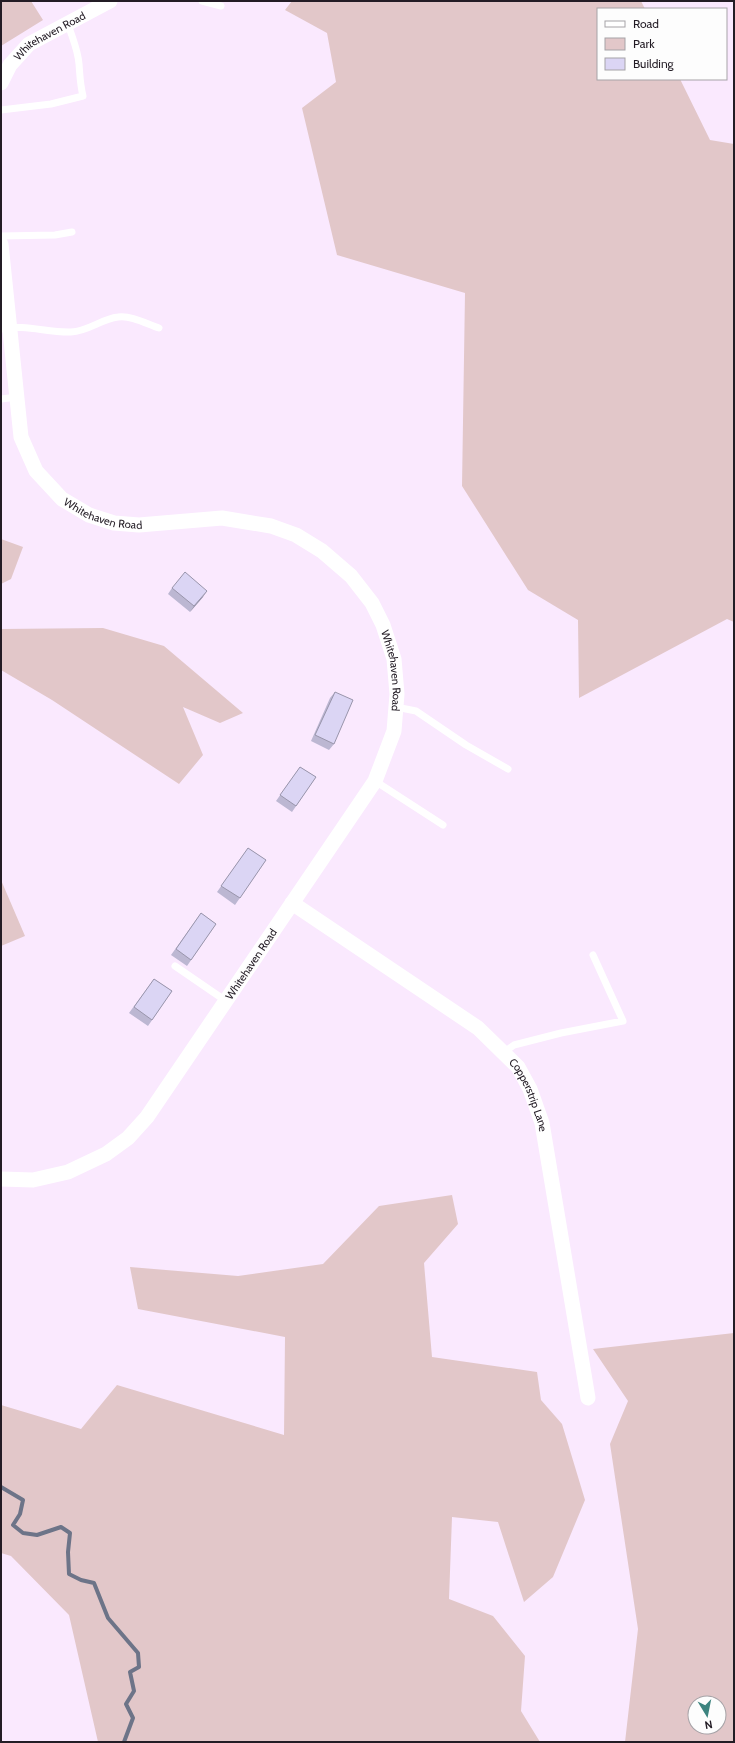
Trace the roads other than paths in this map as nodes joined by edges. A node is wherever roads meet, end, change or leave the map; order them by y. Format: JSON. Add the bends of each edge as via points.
{"nodes":[{"id":1,"x":110,"y":1,"type":"edge"},
{"id":2,"x":202,"y":1,"type":"edge"},
{"id":3,"x":221,"y":6,"type":"dead end"},
{"id":4,"x":68,"y":24,"type":"junction"},
{"id":5,"x":1,"y":83,"type":"edge"},
{"id":6,"x":1,"y":110,"type":"edge"},
{"id":7,"x":72,"y":232,"type":"dead end"},
{"id":8,"x":1,"y":236,"type":"edge"},
{"id":9,"x":1,"y":244,"type":"edge"},
{"id":10,"x":2,"y":269,"type":"edge"},
{"id":11,"x":4,"y":303,"type":"edge"},
{"id":12,"x":5,"y":328,"type":"edge"},
{"id":13,"x":159,"y":328,"type":"dead end"},
{"id":14,"x":17,"y":397,"type":"junction"},
{"id":15,"x":1,"y":399,"type":"edge"},
{"id":16,"x":396,"y":707,"type":"junction"},
{"id":17,"x":508,"y":769,"type":"dead end"},
{"id":18,"x":375,"y":781,"type":"junction"},
{"id":19,"x":442,"y":825,"type":"dead end"},
{"id":20,"x":292,"y":904,"type":"junction"},
{"id":21,"x":593,"y":955,"type":"dead end"},
{"id":22,"x":175,"y":966,"type":"dead end"},
{"id":23,"x":226,"y":1001,"type":"junction"},
{"id":24,"x":503,"y":1053,"type":"junction"},
{"id":25,"x":1,"y":1179,"type":"edge"},
{"id":26,"x":588,"y":1398,"type":"dead end"}],
"edges":[{"from":1,"to":4,"type":"street","name":"Whitehaven Road"},
{"from":2,"to":3,"type":"lane"},
{"from":4,"to":5,"type":"street","name":"Whitehaven Road","via":[[29,44],[10,65]]},
{"from":4,"to":6,"type":"lane","via":[[76,49],[83,96],[51,104]]},
{"from":7,"to":8,"type":"lane","via":[[55,235]]},
{"from":9,"to":10,"type":"street","name":"Whitehaven Road"},
{"from":10,"to":11,"type":"street","name":"Whitehaven Road"},
{"from":11,"to":12,"type":"street","name":"Whitehaven Road"},
{"from":12,"to":13,"type":"lane","via":[[71,332],[87,329],[118,317],[130,318]]},
{"from":12,"to":14,"type":"street","name":"Whitehaven Road"},
{"from":14,"to":15,"type":"lane"},
{"from":14,"to":16,"type":"street","name":"Whitehaven Road","via":[[21,437],[36,471],[62,499],[89,515],[114,523],[139,525],[222,518],[264,524],[296,535],[322,550],[351,576],[372,603],[383,625],[394,659]]},
{"from":16,"to":17,"type":"lane","via":[[416,711],[466,745]]},
{"from":16,"to":18,"type":"street","name":"Whitehaven Road","via":[[394,731]]},
{"from":18,"to":19,"type":"lane"},
{"from":18,"to":20,"type":"street","name":"Whitehaven Road"},
{"from":20,"to":23,"type":"street","name":"Whitehaven Road"},
{"from":20,"to":24,"type":"street","name":"Copperstrip Lane","via":[[478,1028]]},
{"from":21,"to":24,"type":"lane","via":[[623,1021],[514,1045]]},
{"from":22,"to":23,"type":"lane"},
{"from":23,"to":25,"type":"street","name":"Whitehaven Road","via":[[147,1117],[128,1138],[106,1154],[68,1172],[33,1180]]},
{"from":24,"to":26,"type":"street","name":"Copperstrip Lane","via":[[518,1067],[530,1089],[542,1123]]}]}
